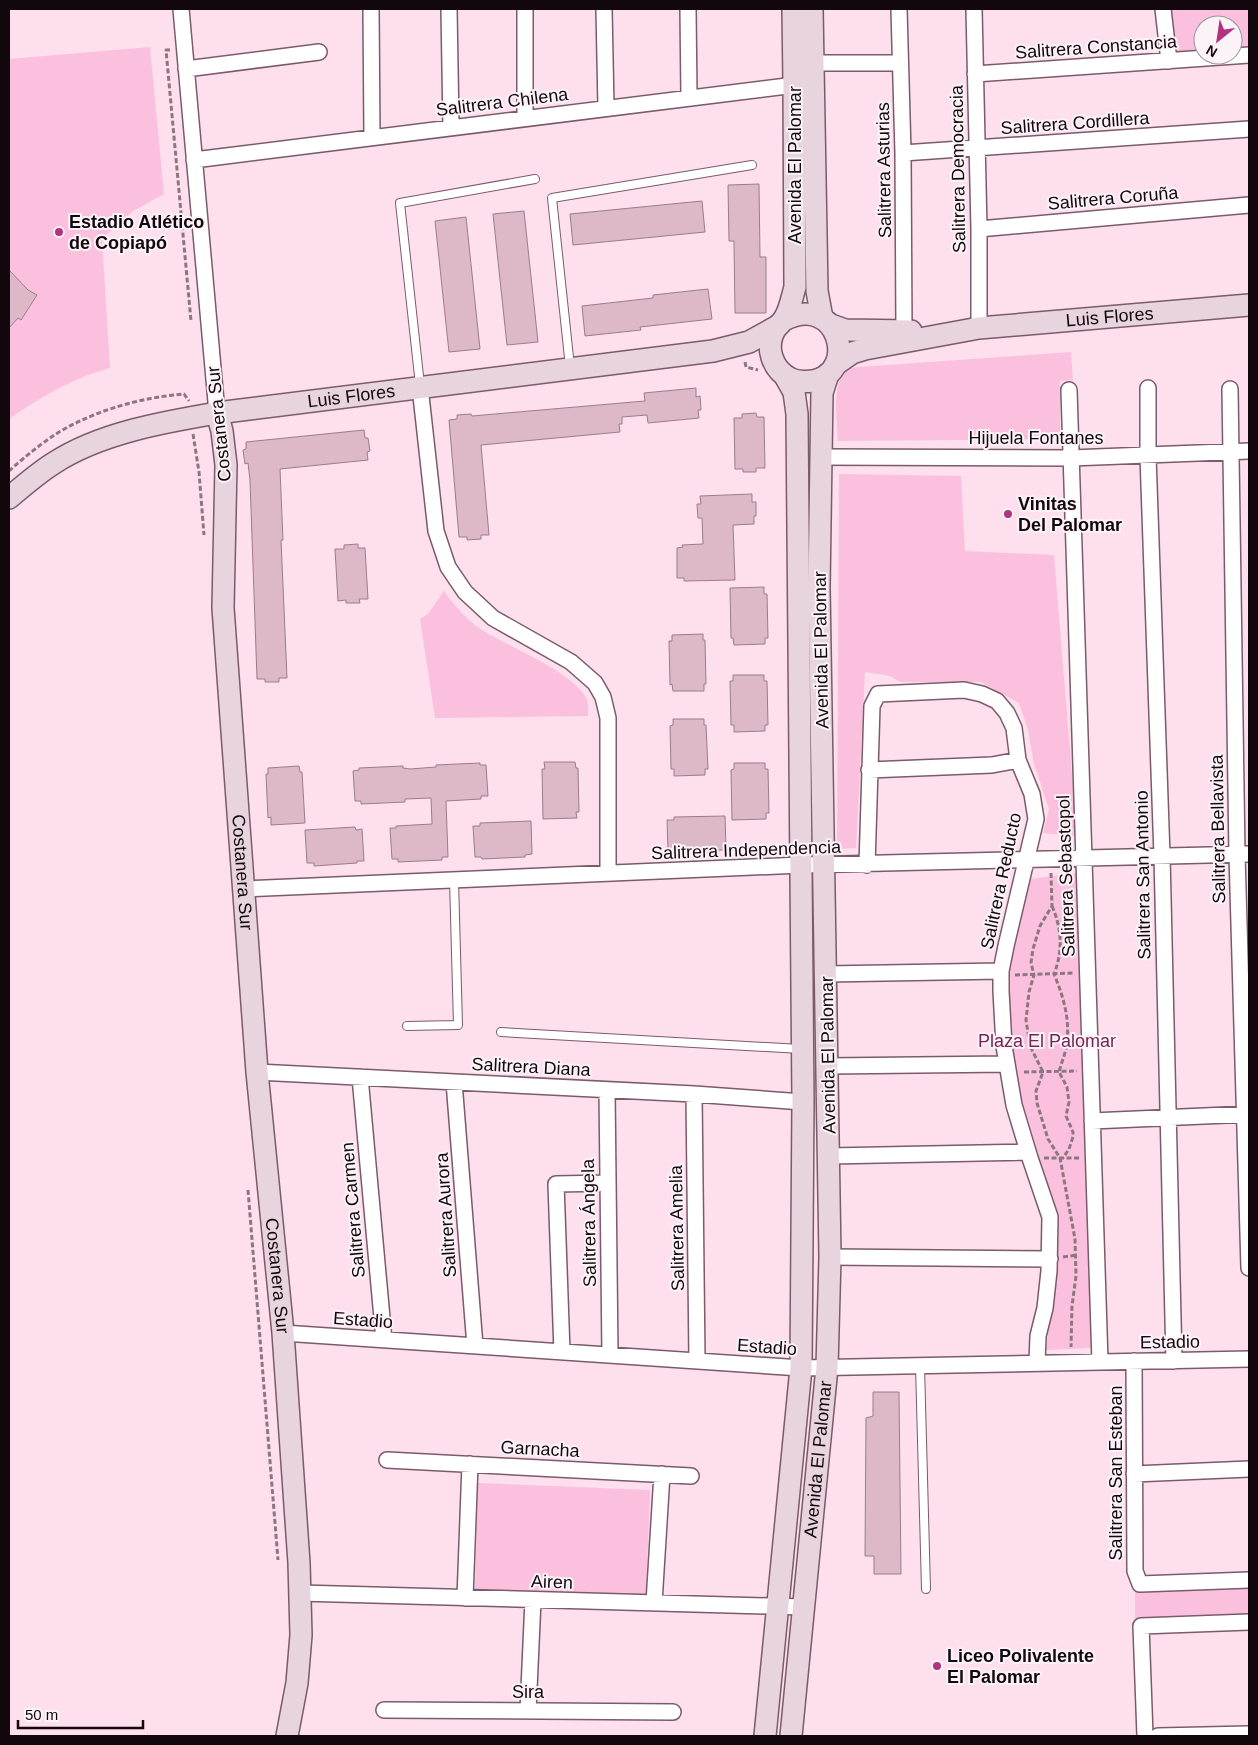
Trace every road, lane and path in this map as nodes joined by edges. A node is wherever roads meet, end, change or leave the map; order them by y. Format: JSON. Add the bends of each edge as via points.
{"nodes":[{"id":1,"x":181,"y":9,"type":"edge"},
{"id":2,"x":371,"y":9,"type":"edge"},
{"id":3,"x":450,"y":9,"type":"edge"},
{"id":4,"x":525,"y":9,"type":"edge"},
{"id":5,"x":604,"y":9,"type":"edge"},
{"id":6,"x":688,"y":9,"type":"edge"},
{"id":7,"x":793,"y":9,"type":"edge"},
{"id":8,"x":812,"y":9,"type":"edge"},
{"id":9,"x":899,"y":9,"type":"edge"},
{"id":10,"x":974,"y":9,"type":"edge"},
{"id":11,"x":1163,"y":9,"type":"edge"},
{"id":12,"x":184,"y":47,"type":"junction"},
{"id":13,"x":319,"y":52,"type":"dead end"},
{"id":14,"x":1249,"y":55,"type":"edge"},
{"id":15,"x":1169,"y":61,"type":"junction"},
{"id":16,"x":900,"y":63,"type":"junction"},
{"id":17,"x":186,"y":70,"type":"junction"},
{"id":18,"x":975,"y":74,"type":"junction"},
{"id":19,"x":807,"y":77,"type":"junction"},
{"id":20,"x":689,"y":97,"type":"junction"},
{"id":21,"x":606,"y":108,"type":"junction"},
{"id":22,"x":525,"y":118,"type":"junction"},
{"id":23,"x":451,"y":127,"type":"junction"},
{"id":24,"x":1249,"y":129,"type":"edge"},
{"id":25,"x":372,"y":137,"type":"junction"},
{"id":26,"x":977,"y":149,"type":"junction"},
{"id":27,"x":903,"y":153,"type":"junction"},
{"id":28,"x":194,"y":160,"type":"junction"},
{"id":29,"x":752,"y":165,"type":"dead end"},
{"id":30,"x":535,"y":179,"type":"dead end"},
{"id":31,"x":1249,"y":205,"type":"edge"},
{"id":32,"x":979,"y":229,"type":"junction"},
{"id":33,"x":1249,"y":305,"type":"edge"},
{"id":34,"x":826,"y":322,"type":"junction"},
{"id":35,"x":780,"y":324,"type":"junction"},
{"id":36,"x":192,"y":326,"type":"dead end"},
{"id":37,"x":974,"y":329,"type":"junction"},
{"id":38,"x":904,"y":331,"type":"junction"},
{"id":39,"x":712,"y":351,"type":"junction"},
{"id":40,"x":745,"y":353,"type":"junction"},
{"id":41,"x":570,"y":369,"type":"junction"},
{"id":42,"x":832,"y":369,"type":"junction"},
{"id":43,"x":773,"y":370,"type":"junction"},
{"id":44,"x":420,"y":387,"type":"junction"},
{"id":45,"x":1148,"y":388,"type":"dead end"},
{"id":46,"x":1230,"y":389,"type":"dead end"},
{"id":47,"x":1069,"y":390,"type":"dead end"},
{"id":48,"x":216,"y":405,"type":"junction"},
{"id":49,"x":1249,"y":451,"type":"edge"},
{"id":50,"x":1231,"y":452,"type":"junction"},
{"id":51,"x":1148,"y":456,"type":"junction"},
{"id":52,"x":822,"y":457,"type":"junction"},
{"id":53,"x":1071,"y":458,"type":"junction"},
{"id":54,"x":9,"y":471,"type":"edge"},
{"id":55,"x":9,"y":498,"type":"edge"},
{"id":56,"x":1018,"y":760,"type":"junction"},
{"id":57,"x":869,"y":770,"type":"junction"},
{"id":58,"x":1243,"y":855,"type":"edge"},
{"id":59,"x":1162,"y":856,"type":"junction"},
{"id":60,"x":1027,"y":859,"type":"junction"},
{"id":61,"x":1050,"y":859,"type":"junction"},
{"id":62,"x":1084,"y":859,"type":"junction"},
{"id":63,"x":867,"y":864,"type":"junction"},
{"id":64,"x":800,"y":865,"type":"junction"},
{"id":65,"x":824,"y":865,"type":"junction"},
{"id":66,"x":608,"y":873,"type":"junction"},
{"id":67,"x":454,"y":880,"type":"junction"},
{"id":68,"x":244,"y":889,"type":"junction"},
{"id":69,"x":1052,"y":906,"type":"junction"},
{"id":70,"x":1087,"y":972,"type":"junction"},
{"id":71,"x":1001,"y":973,"type":"junction"},
{"id":72,"x":826,"y":974,"type":"junction"},
{"id":73,"x":1054,"y":974,"type":"junction"},
{"id":74,"x":1034,"y":975,"type":"junction"},
{"id":75,"x":407,"y":1026,"type":"dead end"},
{"id":76,"x":501,"y":1032,"type":"dead end"},
{"id":77,"x":802,"y":1049,"type":"junction"},
{"id":78,"x":828,"y":1066,"type":"junction"},
{"id":79,"x":1008,"y":1067,"type":"junction"},
{"id":80,"x":1090,"y":1071,"type":"junction"},
{"id":81,"x":257,"y":1072,"type":"junction"},
{"id":82,"x":1044,"y":1072,"type":"junction"},
{"id":83,"x":1059,"y":1072,"type":"junction"},
{"id":84,"x":360,"y":1077,"type":"junction"},
{"id":85,"x":454,"y":1082,"type":"junction"},
{"id":86,"x":607,"y":1090,"type":"junction"},
{"id":87,"x":694,"y":1094,"type":"junction"},
{"id":88,"x":803,"y":1102,"type":"junction"},
{"id":89,"x":1246,"y":1115,"type":"edge"},
{"id":90,"x":1167,"y":1118,"type":"junction"},
{"id":91,"x":1092,"y":1121,"type":"junction"},
{"id":92,"x":1029,"y":1155,"type":"junction"},
{"id":93,"x":830,"y":1156,"type":"junction"},
{"id":94,"x":1062,"y":1158,"type":"junction"},
{"id":95,"x":1094,"y":1158,"type":"junction"},
{"id":96,"x":608,"y":1183,"type":"junction"},
{"id":97,"x":1097,"y":1255,"type":"junction"},
{"id":98,"x":1076,"y":1256,"type":"junction"},
{"id":99,"x":830,"y":1257,"type":"junction"},
{"id":100,"x":1050,"y":1259,"type":"junction"},
{"id":101,"x":1249,"y":1268,"type":"edge"},
{"id":102,"x":283,"y":1333,"type":"junction"},
{"id":103,"x":384,"y":1340,"type":"junction"},
{"id":104,"x":474,"y":1346,"type":"junction"},
{"id":105,"x":562,"y":1352,"type":"junction"},
{"id":106,"x":610,"y":1355,"type":"junction"},
{"id":107,"x":1249,"y":1359,"type":"edge"},
{"id":108,"x":697,"y":1361,"type":"junction"},
{"id":109,"x":1174,"y":1361,"type":"junction"},
{"id":110,"x":1100,"y":1362,"type":"junction"},
{"id":111,"x":1134,"y":1362,"type":"junction"},
{"id":112,"x":1037,"y":1363,"type":"junction"},
{"id":113,"x":1070,"y":1363,"type":"junction"},
{"id":114,"x":920,"y":1366,"type":"junction"},
{"id":115,"x":827,"y":1367,"type":"junction"},
{"id":116,"x":801,"y":1368,"type":"junction"},
{"id":117,"x":387,"y":1460,"type":"dead end"},
{"id":118,"x":470,"y":1464,"type":"junction"},
{"id":119,"x":1249,"y":1469,"type":"edge"},
{"id":120,"x":662,"y":1474,"type":"junction"},
{"id":121,"x":1134,"y":1474,"type":"junction"},
{"id":122,"x":690,"y":1476,"type":"dead end"},
{"id":123,"x":1249,"y":1580,"type":"edge"},
{"id":124,"x":926,"y":1589,"type":"dead end"},
{"id":125,"x":300,"y":1592,"type":"junction"},
{"id":126,"x":466,"y":1598,"type":"junction"},
{"id":127,"x":534,"y":1600,"type":"junction"},
{"id":128,"x":654,"y":1604,"type":"junction"},
{"id":129,"x":804,"y":1607,"type":"junction"},
{"id":130,"x":777,"y":1608,"type":"junction"},
{"id":131,"x":1249,"y":1622,"type":"edge"},
{"id":132,"x":384,"y":1710,"type":"dead end"},
{"id":133,"x":528,"y":1711,"type":"junction"},
{"id":134,"x":673,"y":1712,"type":"dead end"},
{"id":135,"x":1249,"y":1734,"type":"edge"},
{"id":136,"x":287,"y":1736,"type":"edge"},
{"id":137,"x":765,"y":1736,"type":"edge"},
{"id":138,"x":792,"y":1736,"type":"edge"},
{"id":139,"x":1145,"y":1736,"type":"edge"},
{"id":140,"x":1158,"y":1736,"type":"edge"}],
"edges":[{"from":1,"to":12,"type":"street","name":"Costanera Sur"},
{"from":2,"to":25,"type":"street"},
{"from":3,"to":23,"type":"street"},
{"from":4,"to":22,"type":"street"},
{"from":5,"to":21,"type":"street"},
{"from":6,"to":20,"type":"street"},
{"from":7,"to":19,"type":"street","name":"Avenida El Palomar"},
{"from":8,"to":19,"type":"street","name":"Avenida El Palomar"},
{"from":9,"to":16,"type":"street","name":"Salitrera Asturias"},
{"from":10,"to":18,"type":"street","name":"Salitrera Democracia"},
{"from":11,"to":15,"type":"street"},
{"from":12,"to":17,"type":"street","name":"Costanera Sur"},
{"from":12,"to":36,"type":"path","via":[[166,50]]},
{"from":13,"to":17,"type":"street"},
{"from":14,"to":15,"type":"street","name":"Salitrera Constancia"},
{"from":15,"to":18,"type":"street","name":"Salitrera Constancia"},
{"from":16,"to":19,"type":"street","name":"Salitrera Chilena"},
{"from":16,"to":27,"type":"street","name":"Salitrera Asturias"},
{"from":17,"to":28,"type":"street","name":"Costanera Sur"},
{"from":18,"to":26,"type":"street","name":"Salitrera Democracia"},
{"from":19,"to":20,"type":"street","name":"Salitrera Chilena"},
{"from":19,"to":34,"type":"street","name":"Avenida El Palomar","via":[[818,304]]},
{"from":19,"to":35,"type":"street","name":"Avenida El Palomar","via":[[795,287]]},
{"from":20,"to":21,"type":"street","name":"Salitrera Chilena"},
{"from":21,"to":22,"type":"street","name":"Salitrera Chilena"},
{"from":22,"to":23,"type":"street","name":"Salitrera Chilena"},
{"from":23,"to":25,"type":"street","name":"Salitrera Chilena"},
{"from":24,"to":26,"type":"street","name":"Salitrera Cordillera"},
{"from":25,"to":28,"type":"street","name":"Salitrera Chilena"},
{"from":26,"to":27,"type":"street","name":"Salitrera Cordillera"},
{"from":26,"to":32,"type":"street","name":"Salitrera Democracia"},
{"from":27,"to":38,"type":"street","name":"Salitrera Asturias"},
{"from":28,"to":48,"type":"street","name":"Costanera Sur"},
{"from":29,"to":41,"type":"lane","via":[[552,198]]},
{"from":30,"to":44,"type":"lane","via":[[400,204]]},
{"from":31,"to":32,"type":"street","name":"Salitrera Coruña"},
{"from":32,"to":37,"type":"street","name":"Salitrera Democracia"},
{"from":33,"to":37,"type":"street","name":"Luis Flores"},
{"from":34,"to":35,"type":"street","via":[[817,315],[805,313],[794,315]]},
{"from":34,"to":38,"type":"street","name":"Luis Flores","via":[[845,330]]},
{"from":34,"to":42,"type":"street","via":[[835,330],[839,341],[839,353]]},
{"from":35,"to":39,"type":"street","name":"Luis Flores","via":[[749,342]]},
{"from":35,"to":43,"type":"street","via":[[770,348]]},
{"from":37,"to":38,"type":"street","name":"Luis Flores"},
{"from":37,"to":42,"type":"street","name":"Luis Flores","via":[[866,349],[852,353]]},
{"from":39,"to":40,"type":"street","name":"Luis Flores"},
{"from":39,"to":41,"type":"street","name":"Luis Flores"},
{"from":40,"to":43,"type":"street","name":"Luis Flores","via":[[763,356]]},
{"from":40,"to":43,"type":"path","via":[[746,367]]},
{"from":41,"to":44,"type":"street","name":"Luis Flores"},
{"from":42,"to":43,"type":"street","via":[[818,380],[806,382],[795,381]]},
{"from":42,"to":52,"type":"street","name":"Avenida El Palomar","via":[[822,393]]},
{"from":43,"to":64,"type":"street","name":"Avenida El Palomar","via":[[794,392],[797,414]]},
{"from":44,"to":48,"type":"street","name":"Luis Flores"},
{"from":44,"to":66,"type":"street","via":[[436,531],[448,567],[465,592],[493,618],[571,662],[596,683],[603,697],[608,718]]},
{"from":45,"to":51,"type":"street","name":"Salitrera San Antonio"},
{"from":46,"to":50,"type":"street","name":"Salitrera Bellavista"},
{"from":47,"to":53,"type":"street","name":"Salitrera Sebastopol"},
{"from":48,"to":54,"type":"path","via":[[199,399],[190,402],[184,394],[109,409],[72,424]]},
{"from":48,"to":55,"type":"street","name":"Luis Flores","via":[[91,444],[54,462]]},
{"from":48,"to":68,"type":"street","name":"Costanera Sur","via":[[226,465],[223,608]]},
{"from":49,"to":50,"type":"street","name":"Hijuela Fontanes"},
{"from":50,"to":51,"type":"street","name":"Hijuela Fontanes"},
{"from":50,"to":58,"type":"street","name":"Salitrera Bellavista"},
{"from":51,"to":53,"type":"street","name":"Hijuela Fontanes"},
{"from":51,"to":59,"type":"street","name":"Salitrera San Antonio"},
{"from":52,"to":53,"type":"street","name":"Hijuela Fontanes"},
{"from":52,"to":65,"type":"street","name":"Avenida El Palomar","via":[[819,587]]},
{"from":53,"to":62,"type":"street","name":"Salitrera Sebastopol"},
{"from":56,"to":57,"type":"street","via":[[992,765]]},
{"from":56,"to":57,"type":"street","name":"Salitrera Reducto","via":[[1014,728],[997,701],[964,690],[878,694],[872,706]]},
{"from":56,"to":60,"type":"street","name":"Salitrera Reducto","via":[[1032,794],[1036,819]]},
{"from":57,"to":63,"type":"street","name":"Salitrera Reducto"},
{"from":58,"to":59,"type":"street","name":"Salitrera Independencia"},
{"from":58,"to":89,"type":"street","name":"Salitrera Bellavista"},
{"from":59,"to":62,"type":"street","name":"Salitrera Independencia"},
{"from":59,"to":90,"type":"street","name":"Salitrera San Antonio"},
{"from":60,"to":61,"type":"street","name":"Salitrera Independencia"},
{"from":60,"to":63,"type":"street","name":"Salitrera Independencia"},
{"from":60,"to":71,"type":"street","name":"Salitrera Reducto"},
{"from":61,"to":62,"type":"street","name":"Salitrera Independencia"},
{"from":61,"to":69,"type":"path"},
{"from":62,"to":70,"type":"street","name":"Salitrera Sebastopol"},
{"from":63,"to":65,"type":"street","name":"Salitrera Independencia"},
{"from":64,"to":65,"type":"street","name":"Salitrera Independencia"},
{"from":64,"to":66,"type":"street","name":"Salitrera Independencia"},
{"from":64,"to":77,"type":"street","name":"Avenida El Palomar"},
{"from":65,"to":72,"type":"street","name":"Avenida El Palomar"},
{"from":66,"to":67,"type":"street","name":"Salitrera Independencia"},
{"from":67,"to":68,"type":"street","name":"Salitrera Independencia"},
{"from":67,"to":75,"type":"lane","via":[[458,1025]]},
{"from":68,"to":81,"type":"street","name":"Costanera Sur"},
{"from":69,"to":73,"type":"path","via":[[1061,934],[1060,959]]},
{"from":69,"to":74,"type":"path","via":[[1040,926],[1033,948],[1031,963]]},
{"from":70,"to":73,"type":"path"},
{"from":70,"to":80,"type":"street","name":"Salitrera Sebastopol"},
{"from":71,"to":72,"type":"street"},
{"from":71,"to":74,"type":"path"},
{"from":71,"to":79,"type":"street","name":"Salitrera Reducto"},
{"from":72,"to":78,"type":"street","name":"Avenida El Palomar"},
{"from":73,"to":74,"type":"path"},
{"from":73,"to":83,"type":"path","via":[[1063,995],[1068,1023]]},
{"from":74,"to":82,"type":"path","via":[[1027,1007],[1027,1034],[1033,1054]]},
{"from":76,"to":77,"type":"lane"},
{"from":77,"to":88,"type":"street","name":"Avenida El Palomar"},
{"from":78,"to":79,"type":"street"},
{"from":78,"to":93,"type":"street","name":"Avenida El Palomar"},
{"from":79,"to":82,"type":"path"},
{"from":79,"to":92,"type":"street","name":"Salitrera Reducto","via":[[1014,1105]]},
{"from":80,"to":83,"type":"path"},
{"from":80,"to":91,"type":"street","name":"Salitrera Sebastopol"},
{"from":81,"to":84,"type":"street","name":"Salitrera Diana"},
{"from":81,"to":102,"type":"street","name":"Costanera Sur"},
{"from":82,"to":83,"type":"path"},
{"from":82,"to":94,"type":"path","via":[[1036,1091],[1036,1103],[1048,1139]]},
{"from":83,"to":94,"type":"path","via":[[1069,1097],[1066,1116],[1073,1132]]},
{"from":84,"to":85,"type":"street","name":"Salitrera Diana"},
{"from":84,"to":103,"type":"street","name":"Salitrera Carmen"},
{"from":85,"to":86,"type":"street","name":"Salitrera Diana"},
{"from":85,"to":104,"type":"street","name":"Salitrera Aurora"},
{"from":86,"to":87,"type":"street","name":"Salitrera Diana"},
{"from":86,"to":96,"type":"street","name":"Salitrera Ángela"},
{"from":87,"to":88,"type":"street","name":"Salitrera Diana"},
{"from":87,"to":108,"type":"street","name":"Salitrera Amelia"},
{"from":88,"to":116,"type":"street","name":"Avenida El Palomar"},
{"from":89,"to":90,"type":"street"},
{"from":89,"to":101,"type":"street","name":"Salitrera Bellavista"},
{"from":90,"to":91,"type":"street"},
{"from":90,"to":109,"type":"street","name":"Salitrera San Antonio"},
{"from":91,"to":95,"type":"street","name":"Salitrera Sebastopol"},
{"from":92,"to":93,"type":"street"},
{"from":92,"to":94,"type":"path"},
{"from":92,"to":100,"type":"street","name":"Salitrera Reducto","via":[[1050,1217]]},
{"from":93,"to":99,"type":"street","name":"Avenida El Palomar"},
{"from":94,"to":95,"type":"path"},
{"from":94,"to":98,"type":"path"},
{"from":95,"to":97,"type":"street","name":"Salitrera Sebastopol"},
{"from":96,"to":105,"type":"street","via":[[556,1184]]},
{"from":96,"to":106,"type":"street","name":"Salitrera Ángela"},
{"from":97,"to":98,"type":"path"},
{"from":97,"to":110,"type":"street","name":"Salitrera Sebastopol"},
{"from":98,"to":100,"type":"path"},
{"from":98,"to":113,"type":"path"},
{"from":99,"to":100,"type":"street"},
{"from":99,"to":115,"type":"street","name":"Avenida El Palomar"},
{"from":100,"to":112,"type":"street","name":"Salitrera Reducto"},
{"from":102,"to":103,"type":"street","name":"Estadio"},
{"from":102,"to":125,"type":"street","name":"Costanera Sur"},
{"from":103,"to":104,"type":"street","name":"Estadio"},
{"from":104,"to":105,"type":"street","name":"Estadio"},
{"from":105,"to":106,"type":"street","name":"Estadio"},
{"from":106,"to":108,"type":"street","name":"Estadio"},
{"from":107,"to":109,"type":"street","name":"Estadio"},
{"from":108,"to":116,"type":"street","name":"Estadio"},
{"from":109,"to":111,"type":"street","name":"Estadio"},
{"from":110,"to":111,"type":"street","name":"Estadio"},
{"from":110,"to":113,"type":"street","name":"Estadio"},
{"from":111,"to":121,"type":"street","name":"Salitrera San Esteban"},
{"from":112,"to":113,"type":"street","name":"Estadio"},
{"from":112,"to":114,"type":"street","name":"Estadio"},
{"from":114,"to":115,"type":"street","name":"Estadio"},
{"from":114,"to":124,"type":"lane"},
{"from":115,"to":116,"type":"street","name":"Estadio"},
{"from":115,"to":129,"type":"street","name":"Avenida El Palomar"},
{"from":116,"to":130,"type":"street","name":"Avenida El Palomar"},
{"from":117,"to":118,"type":"street","name":"Garnacha"},
{"from":118,"to":120,"type":"street","name":"Garnacha"},
{"from":118,"to":126,"type":"street"},
{"from":119,"to":121,"type":"street"},
{"from":120,"to":122,"type":"street","name":"Garnacha"},
{"from":120,"to":128,"type":"street"},
{"from":121,"to":123,"type":"street","name":"Salitrera San Esteban","via":[[1135,1572],[1140,1584]]},
{"from":125,"to":126,"type":"street","name":"Airen"},
{"from":125,"to":136,"type":"street","name":"Costanera Sur","via":[[297,1683]]},
{"from":126,"to":127,"type":"street","name":"Airen"},
{"from":127,"to":128,"type":"street","name":"Airen"},
{"from":127,"to":133,"type":"street"},
{"from":128,"to":130,"type":"street","name":"Airen"},
{"from":129,"to":130,"type":"street","name":"Airen"},
{"from":129,"to":138,"type":"street","name":"Avenida El Palomar"},
{"from":130,"to":137,"type":"street","name":"Avenida El Palomar"},
{"from":131,"to":139,"type":"street","via":[[1141,1626]]},
{"from":132,"to":133,"type":"street","name":"Sira"},
{"from":133,"to":134,"type":"street","name":"Sira"},
{"from":135,"to":140,"type":"street"}]}
